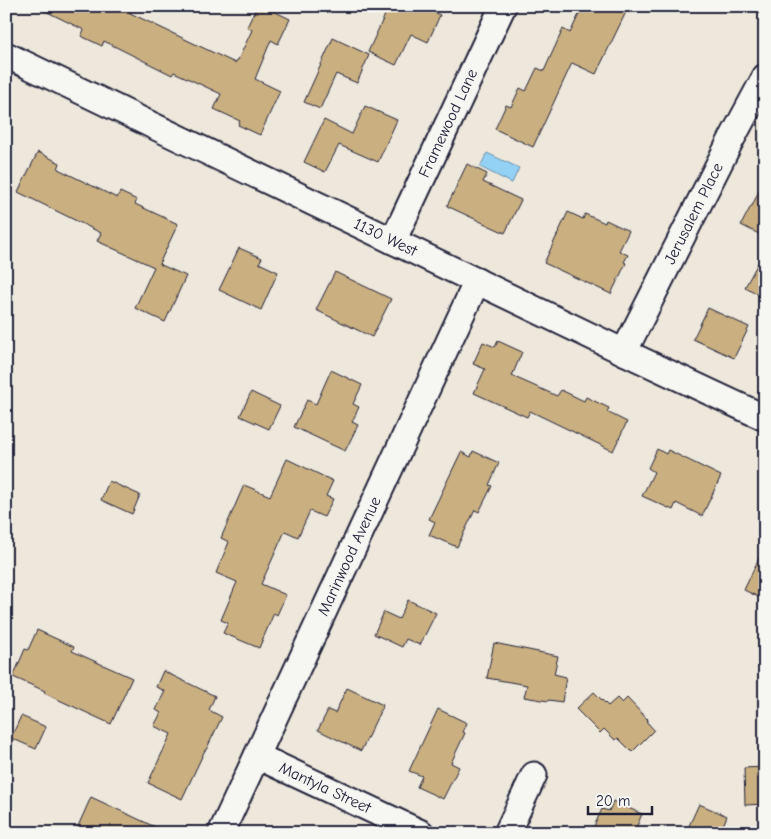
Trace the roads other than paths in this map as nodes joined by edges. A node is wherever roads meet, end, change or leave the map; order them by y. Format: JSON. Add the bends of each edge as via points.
{"nodes":[{"id":1,"x":503,"y":6,"type":"edge"},
{"id":2,"x":6,"y":55,"type":"edge"},
{"id":3,"x":765,"y":77,"type":"edge"},
{"id":4,"x":393,"y":240,"type":"junction"},
{"id":5,"x":477,"y":281,"type":"junction"},
{"id":6,"x":624,"y":352,"type":"junction"},
{"id":7,"x":765,"y":418,"type":"edge"},
{"id":8,"x":257,"y":756,"type":"junction"},
{"id":9,"x":534,"y":776,"type":"dead end"},
{"id":10,"x":221,"y":833,"type":"edge"},
{"id":11,"x":421,"y":833,"type":"edge"},
{"id":12,"x":507,"y":833,"type":"edge"}],
"edges":[{"from":1,"to":4,"type":"street","name":"Framewood Lane"},
{"from":2,"to":4,"type":"street","name":"1130 West"},
{"from":3,"to":6,"type":"street","name":"Jerusalem Place"},
{"from":4,"to":5,"type":"street","name":"1130 West"},
{"from":5,"to":6,"type":"street","name":"1130 West"},
{"from":5,"to":8,"type":"street","name":"Marinwood Avenue"},
{"from":6,"to":7,"type":"street","name":"1130 West"},
{"from":8,"to":10,"type":"street","name":"Marinwood Avenue"},
{"from":8,"to":11,"type":"street","name":"Mantyla Street"},
{"from":9,"to":12,"type":"street"}]}
